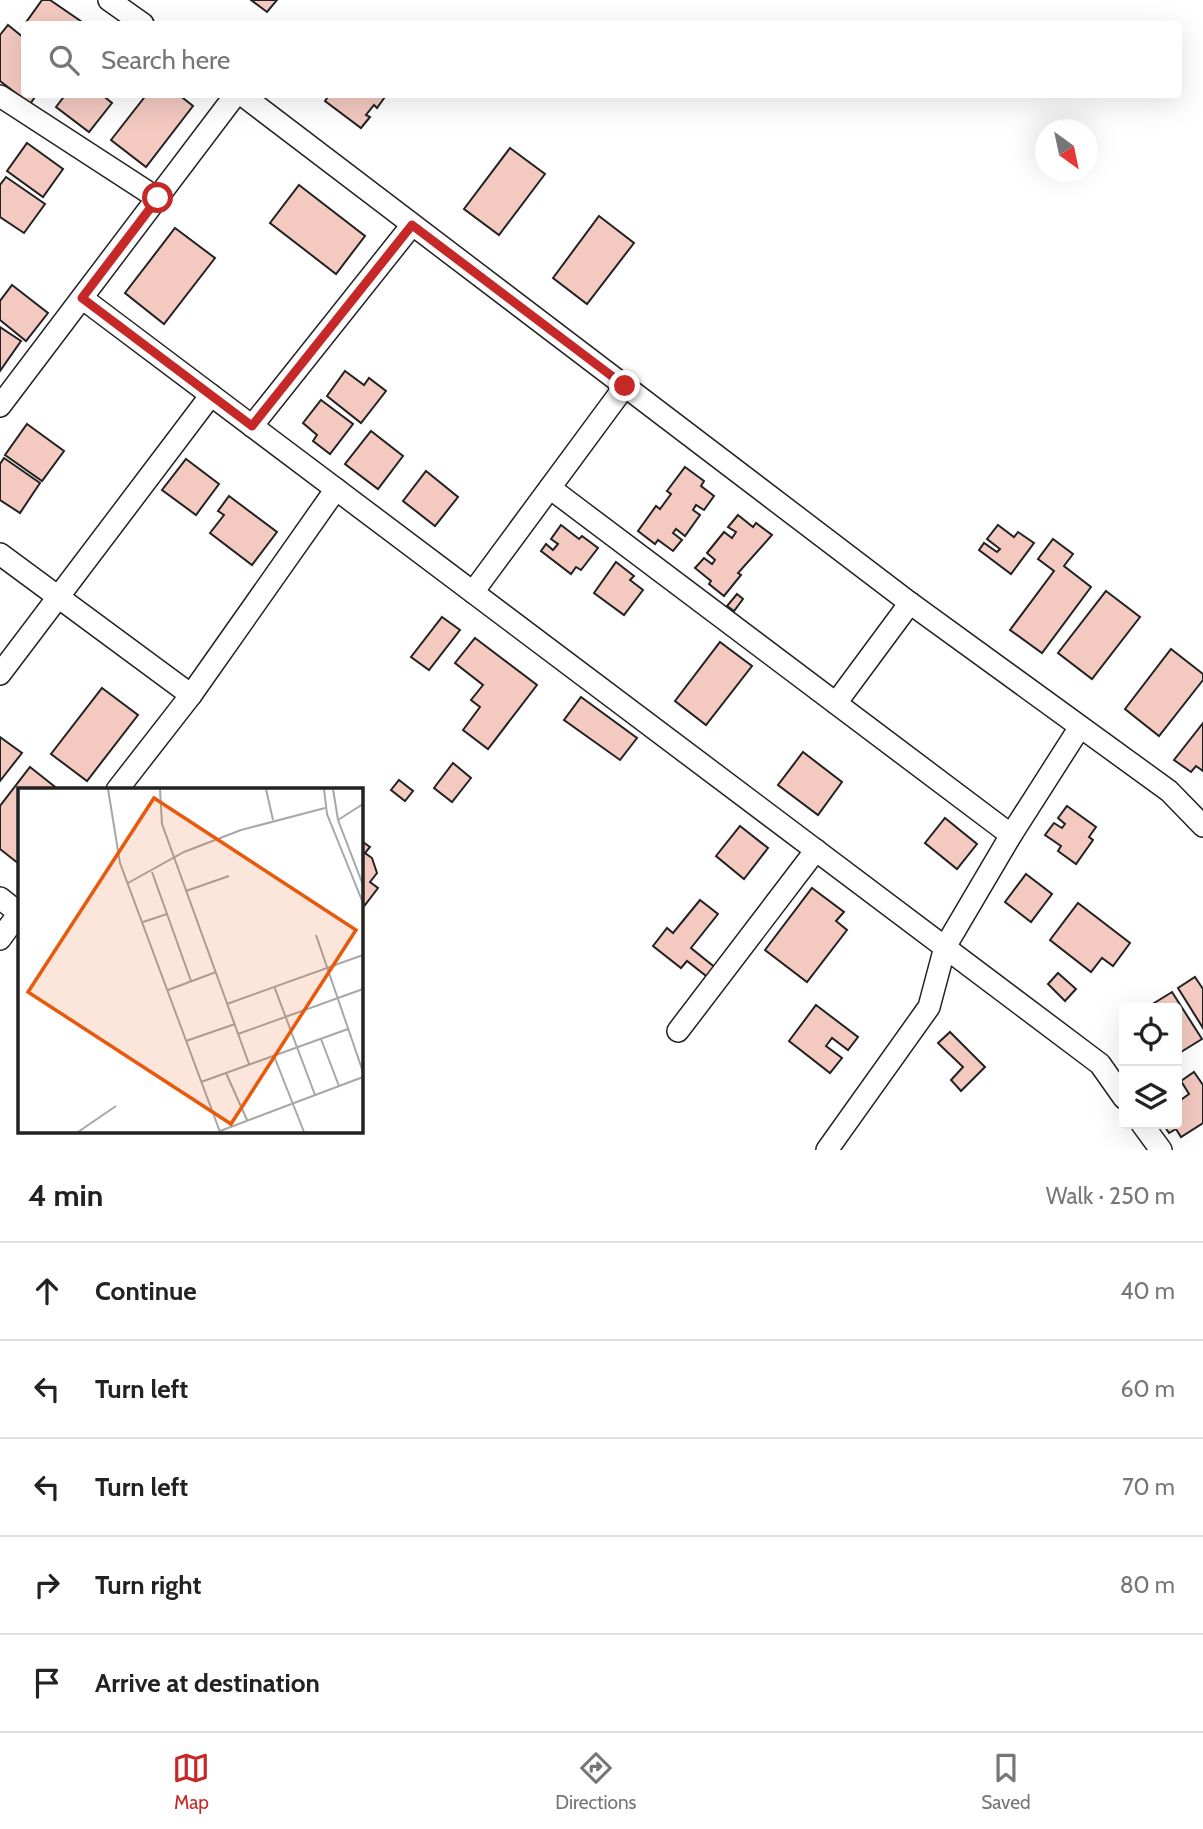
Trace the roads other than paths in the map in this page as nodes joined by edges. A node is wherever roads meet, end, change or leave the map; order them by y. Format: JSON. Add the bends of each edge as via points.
{"nodes":[{"id":1,"x":109,"y":0,"type":"edge"},
{"id":2,"x":139,"y":21,"type":"edge"},
{"id":3,"x":0,"y":96,"type":"edge"},
{"id":4,"x":235,"y":98,"type":"edge"},
{"id":5,"x":243,"y":98,"type":"edge"},
{"id":6,"x":158,"y":198,"type":"junction"},
{"id":7,"x":412,"y":225,"type":"junction"},
{"id":8,"x":82,"y":298,"type":"junction"},
{"id":9,"x":625,"y":386,"type":"junction"},
{"id":10,"x":211,"y":395,"type":"junction"},
{"id":11,"x":1,"y":403,"type":"edge"},
{"id":12,"x":252,"y":426,"type":"junction"},
{"id":13,"x":550,"y":488,"type":"junction"},
{"id":14,"x":336,"y":489,"type":"junction"},
{"id":15,"x":0,"y":554,"type":"edge"},
{"id":16,"x":473,"y":592,"type":"junction"},
{"id":17,"x":58,"y":597,"type":"junction"},
{"id":18,"x":910,"y":603,"type":"junction"},
{"id":19,"x":0,"y":674,"type":"edge"},
{"id":20,"x":191,"y":695,"type":"junction"},
{"id":21,"x":836,"y":703,"type":"junction"},
{"id":22,"x":1080,"y":727,"type":"junction"},
{"id":23,"x":118,"y":788,"type":"edge"},
{"id":24,"x":1203,"y":827,"type":"edge"},
{"id":25,"x":1011,"y":835,"type":"junction"},
{"id":26,"x":816,"y":850,"type":"junction"},
{"id":27,"x":0,"y":898,"type":"edge"},
{"id":28,"x":18,"y":912,"type":"edge"},
{"id":29,"x":18,"y":914,"type":"edge"},
{"id":30,"x":0,"y":939,"type":"edge"},
{"id":31,"x":945,"y":947,"type":"junction"},
{"id":32,"x":678,"y":1031,"type":"dead end"},
{"id":33,"x":1119,"y":1091,"type":"edge"},
{"id":34,"x":1146,"y":1129,"type":"edge"},
{"id":35,"x":827,"y":1150,"type":"edge"},
{"id":36,"x":1161,"y":1150,"type":"edge"}],
"edges":[{"from":1,"to":2,"type":"street"},
{"from":3,"to":6,"type":"street"},
{"from":4,"to":6,"type":"street"},
{"from":5,"to":7,"type":"street"},
{"from":6,"to":8,"type":"street"},
{"from":7,"to":9,"type":"street"},
{"from":7,"to":12,"type":"street"},
{"from":8,"to":10,"type":"street"},
{"from":8,"to":11,"type":"street"},
{"from":9,"to":13,"type":"street"},
{"from":9,"to":18,"type":"street"},
{"from":10,"to":12,"type":"street"},
{"from":10,"to":17,"type":"street"},
{"from":12,"to":14,"type":"street"},
{"from":13,"to":16,"type":"street"},
{"from":13,"to":21,"type":"street"},
{"from":14,"to":16,"type":"street"},
{"from":14,"to":20,"type":"street"},
{"from":15,"to":17,"type":"street"},
{"from":16,"to":26,"type":"street"},
{"from":17,"to":19,"type":"street"},
{"from":17,"to":20,"type":"street"},
{"from":18,"to":21,"type":"street"},
{"from":18,"to":22,"type":"street"},
{"from":20,"to":23,"type":"street"},
{"from":21,"to":25,"type":"street"},
{"from":22,"to":24,"type":"street","via":[[1169,791]]},
{"from":22,"to":25,"type":"street"},
{"from":25,"to":31,"type":"street"},
{"from":26,"to":31,"type":"street"},
{"from":26,"to":32,"type":"street"},
{"from":27,"to":28,"type":"street"},
{"from":29,"to":30,"type":"street"},
{"from":31,"to":33,"type":"street","via":[[1100,1064]]},
{"from":31,"to":35,"type":"street","via":[[929,1007]]},
{"from":34,"to":36,"type":"street"}]}
